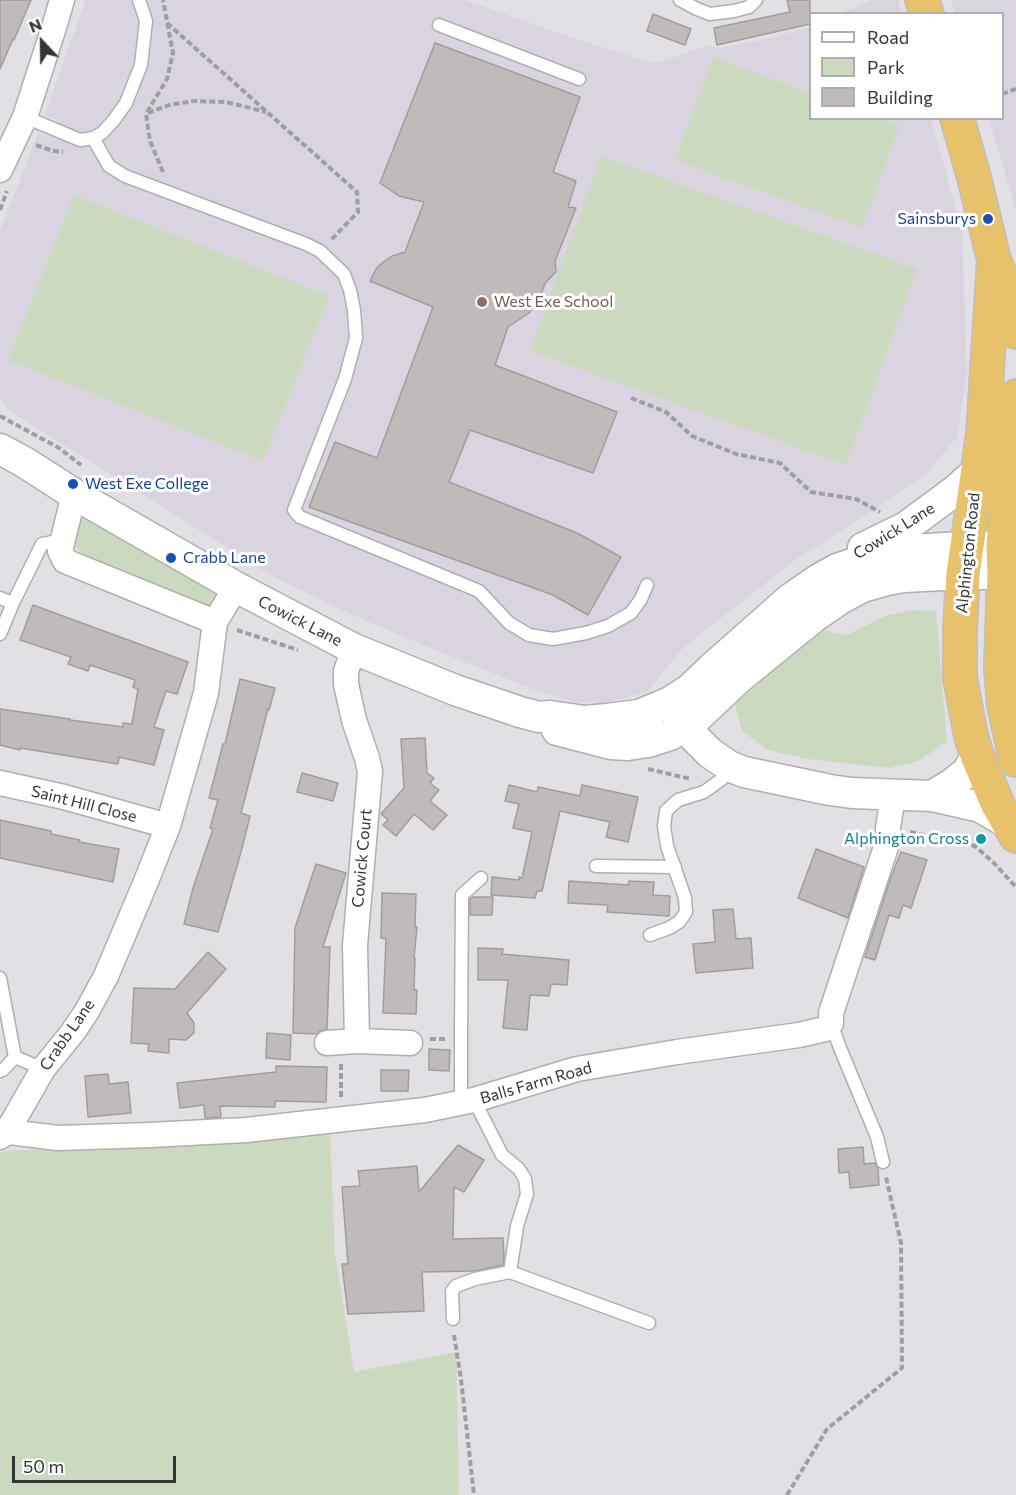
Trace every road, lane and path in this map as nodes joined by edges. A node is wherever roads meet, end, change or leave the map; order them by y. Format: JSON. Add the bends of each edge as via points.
{"nodes":[{"id":1,"x":62,"y":0,"type":"edge"},
{"id":2,"x":140,"y":0,"type":"edge"},
{"id":3,"x":163,"y":0,"type":"edge"},
{"id":4,"x":680,"y":0,"type":"edge"},
{"id":5,"x":756,"y":0,"type":"edge"},
{"id":6,"x":167,"y":23,"type":"junction"},
{"id":7,"x":440,"y":25,"type":"dead end"},
{"id":8,"x":579,"y":79,"type":"dead end"},
{"id":9,"x":267,"y":112,"type":"junction"},
{"id":10,"x":146,"y":114,"type":"junction"},
{"id":11,"x":25,"y":117,"type":"junction"},
{"id":12,"x":958,"y":120,"type":"edge"},
{"id":13,"x":93,"y":138,"type":"junction"},
{"id":14,"x":0,"y":170,"type":"edge"},
{"id":15,"x":174,"y":194,"type":"junction"},
{"id":16,"x":320,"y":251,"type":"junction"},
{"id":17,"x":994,"y":260,"type":"junction"},
{"id":18,"x":1016,"y":332,"type":"edge"},
{"id":19,"x":1016,"y":396,"type":"edge"},
{"id":20,"x":631,"y":398,"type":"dead end"},
{"id":21,"x":0,"y":449,"type":"edge"},
{"id":22,"x":978,"y":470,"type":"junction"},
{"id":23,"x":74,"y":494,"type":"junction"},
{"id":24,"x":884,"y":515,"type":"dead end"},
{"id":25,"x":63,"y":540,"type":"junction"},
{"id":26,"x":1010,"y":560,"type":"edge"},
{"id":27,"x":965,"y":561,"type":"junction"},
{"id":28,"x":837,"y":569,"type":"junction"},
{"id":29,"x":647,"y":585,"type":"dead end"},
{"id":30,"x":236,"y":588,"type":"junction"},
{"id":31,"x":0,"y":598,"type":"edge"},
{"id":32,"x":13,"y":603,"type":"junction"},
{"id":33,"x":215,"y":622,"type":"junction"},
{"id":34,"x":0,"y":634,"type":"edge"},
{"id":35,"x":1009,"y":640,"type":"edge"},
{"id":36,"x":354,"y":649,"type":"junction"},
{"id":37,"x":678,"y":714,"type":"junction"},
{"id":38,"x":977,"y":755,"type":"junction"},
{"id":39,"x":1016,"y":760,"type":"edge"},
{"id":40,"x":729,"y":765,"type":"junction"},
{"id":41,"x":0,"y":783,"type":"edge"},
{"id":42,"x":893,"y":795,"type":"junction"},
{"id":43,"x":932,"y":796,"type":"junction"},
{"id":44,"x":168,"y":826,"type":"junction"},
{"id":45,"x":1012,"y":830,"type":"edge"},
{"id":46,"x":596,"y":866,"type":"dead end"},
{"id":47,"x":675,"y":867,"type":"junction"},
{"id":48,"x":481,"y":878,"type":"dead end"},
{"id":49,"x":650,"y":935,"type":"dead end"},
{"id":50,"x":0,"y":978,"type":"edge"},
{"id":51,"x":831,"y":1023,"type":"junction"},
{"id":52,"x":461,"y":1040,"type":"junction"},
{"id":53,"x":357,"y":1041,"type":"junction"},
{"id":54,"x":410,"y":1042,"type":"joint"},
{"id":55,"x":327,"y":1043,"type":"dead end"},
{"id":56,"x":15,"y":1057,"type":"junction"},
{"id":57,"x":43,"y":1069,"type":"junction"},
{"id":58,"x":0,"y":1071,"type":"edge"},
{"id":59,"x":468,"y":1101,"type":"junction"},
{"id":60,"x":2,"y":1134,"type":"edge"},
{"id":61,"x":883,"y":1162,"type":"joint"},
{"id":62,"x":510,"y":1272,"type":"junction"},
{"id":63,"x":453,"y":1319,"type":"joint"},
{"id":64,"x":649,"y":1323,"type":"dead end"},
{"id":65,"x":474,"y":1495,"type":"edge"},
{"id":66,"x":787,"y":1495,"type":"edge"}],
"edges":[{"from":1,"to":11,"type":"street"},
{"from":2,"to":13,"type":"lane","via":[[146,21],[141,65],[126,103],[102,133]]},
{"from":3,"to":6,"type":"path"},
{"from":4,"to":5,"type":"lane","via":[[710,14],[749,7]]},
{"from":6,"to":9,"type":"path"},
{"from":6,"to":10,"type":"path","via":[[173,53],[168,79]]},
{"from":7,"to":8,"type":"lane"},
{"from":9,"to":10,"type":"path","via":[[226,102],[194,101]]},
{"from":9,"to":16,"type":"path","via":[[357,192],[358,212]]},
{"from":10,"to":15,"type":"path","via":[[150,141]]},
{"from":11,"to":13,"type":"lane","via":[[80,140]]},
{"from":11,"to":14,"type":"street"},
{"from":12,"to":17,"type":"highway","name":"Alphington Road"},
{"from":13,"to":15,"type":"lane","via":[[109,166],[124,176]]},
{"from":15,"to":16,"type":"lane"},
{"from":16,"to":29,"type":"lane","via":[[344,274],[354,310],[356,338],[345,379],[294,510],[300,518],[479,591],[509,623],[529,635],[553,639],[608,626],[631,613]]},
{"from":17,"to":18,"type":"highway","name":"Alphington Road","via":[[1009,295]]},
{"from":17,"to":22,"type":"highway","name":"Alphington Road"},
{"from":19,"to":26,"type":"highway","name":"Alphington Road"},
{"from":20,"to":24,"type":"path","via":[[666,412],[692,436],[736,454],[780,463],[811,492],[856,499]]},
{"from":21,"to":23,"type":"street","name":"Cowick Lane"},
{"from":22,"to":27,"type":"highway","name":"Alphington Road"},
{"from":22,"to":28,"type":"street","name":"Cowick Lane","via":[[906,527],[870,544]]},
{"from":23,"to":25,"type":"street"},
{"from":23,"to":30,"type":"street","name":"Cowick Lane"},
{"from":25,"to":32,"type":"lane","via":[[42,544]]},
{"from":25,"to":33,"type":"street","via":[[60,551],[65,561]]},
{"from":26,"to":27,"type":"street"},
{"from":26,"to":35,"type":"highway","name":"Alphington Road"},
{"from":27,"to":28,"type":"street","via":[[943,548],[899,551]]},
{"from":27,"to":37,"type":"street","via":[[862,587],[815,615],[691,723]]},
{"from":27,"to":38,"type":"highway","name":"Alphington Road","via":[[960,678]]},
{"from":28,"to":37,"type":"street","via":[[790,599],[712,668],[690,689]]},
{"from":30,"to":33,"type":"street","name":"Crabb Lane"},
{"from":30,"to":36,"type":"street","name":"Cowick Lane"},
{"from":31,"to":32,"type":"lane"},
{"from":32,"to":34,"type":"lane"},
{"from":33,"to":44,"type":"street","name":"Crabb Lane","via":[[206,693]]},
{"from":35,"to":39,"type":"highway","name":"Alphington Road","via":[[1001,668]]},
{"from":36,"to":37,"type":"street","name":"Cowick Lane","via":[[455,690],[540,717],[543,726],[611,744],[648,742],[670,735]]},
{"from":36,"to":53,"type":"street","name":"Cowick Court","via":[[346,684],[370,771],[354,945]]},
{"from":37,"to":40,"type":"street","via":[[710,753]]},
{"from":38,"to":43,"type":"street","via":[[967,772]]},
{"from":38,"to":45,"type":"highway","name":"Alphington Road"},
{"from":40,"to":42,"type":"street","via":[[744,772],[830,790]]},
{"from":40,"to":47,"type":"lane","via":[[722,779],[704,792],[678,800],[666,811],[667,846]]},
{"from":41,"to":44,"type":"street","name":"Saint Hill Close"},
{"from":42,"to":43,"type":"street"},
{"from":42,"to":51,"type":"street","via":[[888,841]]},
{"from":43,"to":45,"type":"street","via":[[980,807]]},
{"from":44,"to":57,"type":"street","name":"Crabb Lane","via":[[106,976],[82,1018]]},
{"from":46,"to":47,"type":"lane"},
{"from":47,"to":49,"type":"lane","via":[[686,912],[679,922]]},
{"from":48,"to":52,"type":"lane","via":[[462,895]]},
{"from":50,"to":56,"type":"lane"},
{"from":51,"to":59,"type":"street","name":"Balls Farm Road","via":[[825,1029],[799,1035],[577,1069]]},
{"from":51,"to":61,"type":"lane","via":[[877,1137]]},
{"from":52,"to":54,"type":"path","via":[[417,1038]]},
{"from":52,"to":59,"type":"lane"},
{"from":53,"to":54,"type":"street"},
{"from":53,"to":55,"type":"street"},
{"from":56,"to":57,"type":"lane"},
{"from":56,"to":58,"type":"lane"},
{"from":57,"to":60,"type":"street","name":"Crabb Lane"},
{"from":59,"to":60,"type":"street","name":"Balls Farm Road","via":[[425,1110],[246,1130],[58,1138]]},
{"from":59,"to":62,"type":"lane","via":[[502,1155],[525,1179],[527,1194]]},
{"from":61,"to":66,"type":"path","via":[[901,1243],[902,1368],[827,1429]]},
{"from":62,"to":63,"type":"lane","via":[[456,1286],[452,1291]]},
{"from":62,"to":64,"type":"lane"},
{"from":63,"to":65,"type":"path"}]}
